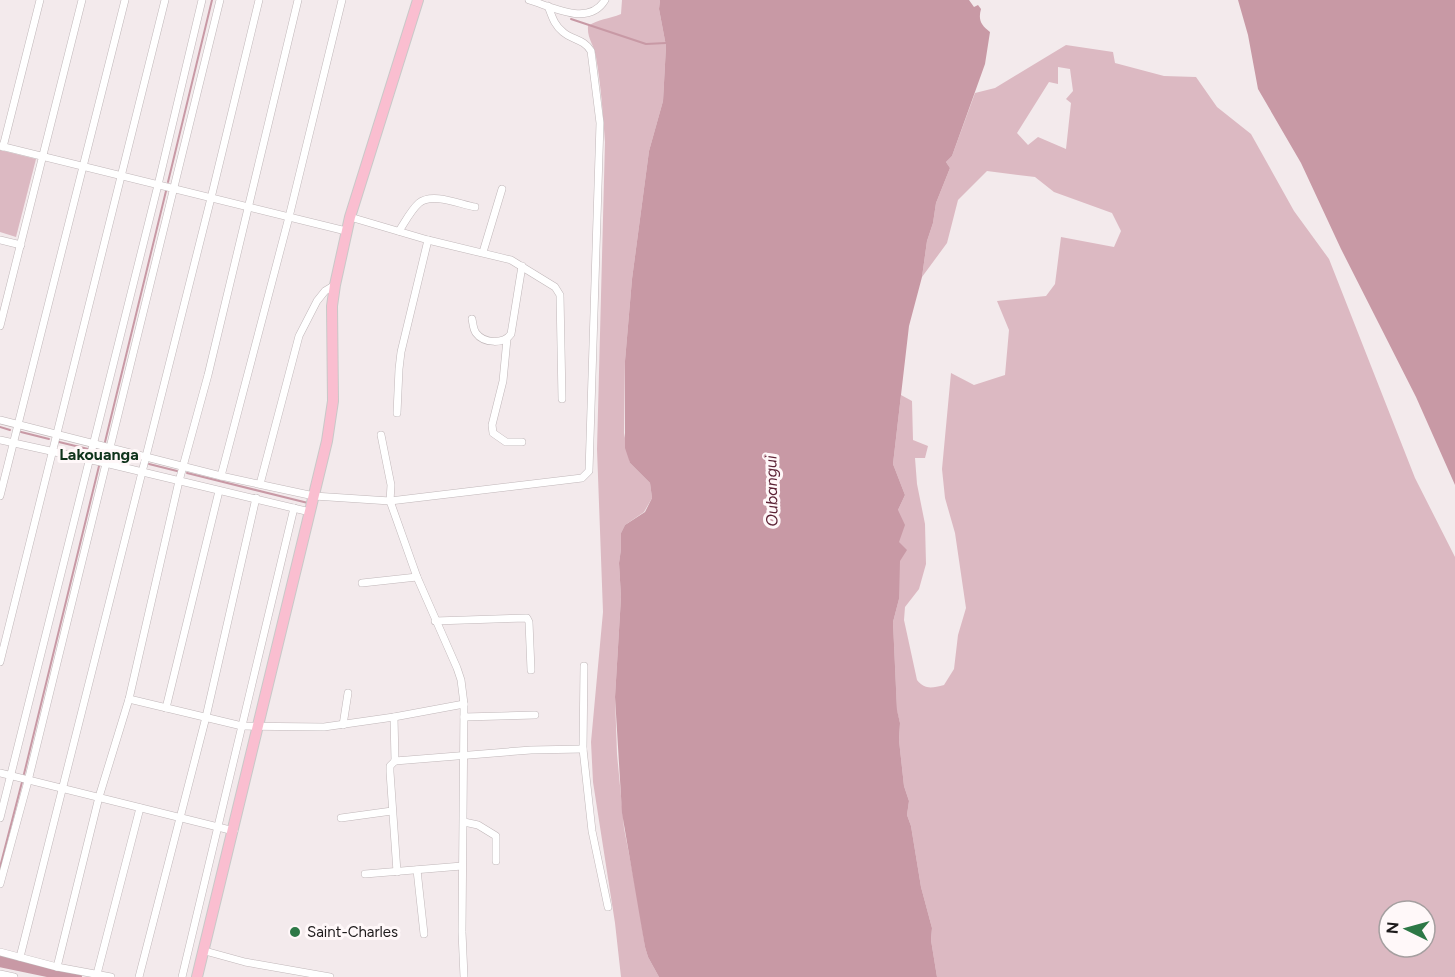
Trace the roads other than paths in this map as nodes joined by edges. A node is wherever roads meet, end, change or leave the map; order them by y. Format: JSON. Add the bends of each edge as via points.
{"nodes":[{"id":1,"x":40,"y":0,"type":"edge"},
{"id":2,"x":82,"y":0,"type":"edge"},
{"id":3,"x":125,"y":0,"type":"edge"},
{"id":4,"x":165,"y":0,"type":"edge"},
{"id":5,"x":202,"y":0,"type":"edge"},
{"id":6,"x":220,"y":0,"type":"edge"},
{"id":7,"x":259,"y":0,"type":"edge"},
{"id":8,"x":298,"y":0,"type":"edge"},
{"id":9,"x":342,"y":0,"type":"edge"},
{"id":10,"x":418,"y":0,"type":"edge"},
{"id":11,"x":529,"y":0,"type":"edge"},
{"id":12,"x":605,"y":0,"type":"edge"},
{"id":13,"x":548,"y":6,"type":"junction"},
{"id":14,"x":1,"y":147,"type":"edge"},
{"id":15,"x":42,"y":158,"type":"junction"},
{"id":16,"x":83,"y":168,"type":"junction"},
{"id":17,"x":121,"y":176,"type":"junction"},
{"id":18,"x":158,"y":185,"type":"junction"},
{"id":19,"x":173,"y":189,"type":"junction"},
{"id":20,"x":501,"y":189,"type":"dead end"},
{"id":21,"x":211,"y":198,"type":"junction"},
{"id":22,"x":249,"y":207,"type":"junction"},
{"id":23,"x":475,"y":207,"type":"dead end"},
{"id":24,"x":289,"y":217,"type":"junction"},
{"id":25,"x":350,"y":217,"type":"junction"},
{"id":26,"x":346,"y":231,"type":"junction"},
{"id":27,"x":399,"y":231,"type":"junction"},
{"id":28,"x":0,"y":240,"type":"edge"},
{"id":29,"x":428,"y":240,"type":"junction"},
{"id":30,"x":21,"y":245,"type":"junction"},
{"id":31,"x":483,"y":252,"type":"junction"},
{"id":32,"x":522,"y":266,"type":"junction"},
{"id":33,"x":335,"y":285,"type":"junction"},
{"id":34,"x":472,"y":319,"type":"dead end"},
{"id":35,"x":0,"y":326,"type":"edge"},
{"id":36,"x":507,"y":339,"type":"junction"},
{"id":37,"x":562,"y":399,"type":"dead end"},
{"id":38,"x":397,"y":413,"type":"dead end"},
{"id":39,"x":0,"y":420,"type":"edge"},
{"id":40,"x":17,"y":425,"type":"junction"},
{"id":41,"x":56,"y":434,"type":"junction"},
{"id":42,"x":381,"y":435,"type":"dead end"},
{"id":43,"x":0,"y":440,"type":"edge"},
{"id":44,"x":522,"y":442,"type":"dead end"},
{"id":45,"x":13,"y":443,"type":"junction"},
{"id":46,"x":93,"y":444,"type":"junction"},
{"id":47,"x":109,"y":447,"type":"junction"},
{"id":48,"x":51,"y":452,"type":"junction"},
{"id":49,"x":145,"y":456,"type":"junction"},
{"id":50,"x":89,"y":459,"type":"junction"},
{"id":51,"x":105,"y":463,"type":"junction"},
{"id":52,"x":183,"y":466,"type":"junction"},
{"id":53,"x":141,"y":472,"type":"junction"},
{"id":54,"x":221,"y":476,"type":"junction"},
{"id":55,"x":179,"y":481,"type":"junction"},
{"id":56,"x":260,"y":484,"type":"junction"},
{"id":57,"x":219,"y":491,"type":"junction"},
{"id":58,"x":0,"y":496,"type":"edge"},
{"id":59,"x":314,"y":496,"type":"junction"},
{"id":60,"x":256,"y":498,"type":"junction"},
{"id":61,"x":390,"y":501,"type":"junction"},
{"id":62,"x":294,"y":508,"type":"junction"},
{"id":63,"x":310,"y":512,"type":"junction"},
{"id":64,"x":417,"y":577,"type":"junction"},
{"id":65,"x":362,"y":583,"type":"dead end"},
{"id":66,"x":435,"y":621,"type":"junction"},
{"id":67,"x":0,"y":662,"type":"edge"},
{"id":68,"x":584,"y":666,"type":"dead end"},
{"id":69,"x":531,"y":670,"type":"dead end"},
{"id":70,"x":348,"y":693,"type":"dead end"},
{"id":71,"x":129,"y":699,"type":"junction"},
{"id":72,"x":464,"y":704,"type":"junction"},
{"id":73,"x":166,"y":708,"type":"junction"},
{"id":74,"x":534,"y":715,"type":"dead end"},
{"id":75,"x":206,"y":717,"type":"junction"},
{"id":76,"x":394,"y":717,"type":"junction"},
{"id":77,"x":464,"y":717,"type":"junction"},
{"id":78,"x":343,"y":725,"type":"junction"},
{"id":79,"x":242,"y":726,"type":"junction"},
{"id":80,"x":259,"y":727,"type":"junction"},
{"id":81,"x":583,"y":749,"type":"junction"},
{"id":82,"x":463,"y":755,"type":"junction"},
{"id":83,"x":395,"y":761,"type":"junction"},
{"id":84,"x":0,"y":773,"type":"edge"},
{"id":85,"x":9,"y":776,"type":"junction"},
{"id":86,"x":28,"y":781,"type":"junction"},
{"id":87,"x":63,"y":789,"type":"junction"},
{"id":88,"x":99,"y":797,"type":"junction"},
{"id":89,"x":140,"y":808,"type":"junction"},
{"id":90,"x":392,"y":811,"type":"junction"},
{"id":91,"x":0,"y":818,"type":"edge"},
{"id":92,"x":179,"y":818,"type":"junction"},
{"id":93,"x":341,"y":818,"type":"dead end"},
{"id":94,"x":464,"y":822,"type":"junction"},
{"id":95,"x":217,"y":828,"type":"junction"},
{"id":96,"x":234,"y":831,"type":"junction"},
{"id":97,"x":496,"y":861,"type":"dead end"},
{"id":98,"x":462,"y":866,"type":"junction"},
{"id":99,"x":417,"y":870,"type":"junction"},
{"id":100,"x":396,"y":872,"type":"junction"},
{"id":101,"x":365,"y":874,"type":"dead end"},
{"id":102,"x":0,"y":884,"type":"edge"},
{"id":103,"x":608,"y":907,"type":"dead end"},
{"id":104,"x":424,"y":934,"type":"dead end"},
{"id":105,"x":205,"y":951,"type":"junction"},
{"id":106,"x":0,"y":952,"type":"edge"},
{"id":107,"x":20,"y":957,"type":"junction"},
{"id":108,"x":57,"y":967,"type":"junction"},
{"id":109,"x":0,"y":974,"type":"edge"},
{"id":110,"x":97,"y":974,"type":"junction"},
{"id":111,"x":14,"y":977,"type":"edge"},
{"id":112,"x":111,"y":977,"type":"edge"},
{"id":113,"x":139,"y":977,"type":"edge"},
{"id":114,"x":182,"y":977,"type":"edge"},
{"id":115,"x":197,"y":977,"type":"edge"},
{"id":116,"x":330,"y":977,"type":"edge"},
{"id":117,"x":464,"y":977,"type":"edge"}],
"edges":[{"from":1,"to":14,"type":"street"},
{"from":2,"to":15,"type":"street"},
{"from":3,"to":16,"type":"street"},
{"from":4,"to":17,"type":"street"},
{"from":5,"to":18,"type":"street"},
{"from":6,"to":19,"type":"street"},
{"from":7,"to":21,"type":"street"},
{"from":8,"to":22,"type":"street"},
{"from":9,"to":24,"type":"street"},
{"from":10,"to":25,"type":"main road"},
{"from":11,"to":13,"type":"street"},
{"from":12,"to":13,"type":"street","via":[[600,9],[589,14]]},
{"from":13,"to":61,"type":"street","via":[[554,23],[564,34],[588,45],[591,51],[599,112],[590,471],[582,478]]},
{"from":14,"to":15,"type":"street"},
{"from":15,"to":16,"type":"street"},
{"from":15,"to":30,"type":"street"},
{"from":16,"to":17,"type":"street"},
{"from":16,"to":40,"type":"street"},
{"from":17,"to":18,"type":"street"},
{"from":17,"to":41,"type":"street"},
{"from":18,"to":19,"type":"street"},
{"from":18,"to":46,"type":"street"},
{"from":19,"to":21,"type":"street"},
{"from":19,"to":47,"type":"street"},
{"from":20,"to":31,"type":"street"},
{"from":21,"to":22,"type":"street"},
{"from":21,"to":49,"type":"street"},
{"from":22,"to":24,"type":"street"},
{"from":22,"to":52,"type":"street"},
{"from":23,"to":27,"type":"street","via":[[433,198],[424,200]]},
{"from":24,"to":26,"type":"street"},
{"from":24,"to":54,"type":"street"},
{"from":25,"to":26,"type":"main road"},
{"from":25,"to":27,"type":"street"},
{"from":26,"to":33,"type":"main road"},
{"from":27,"to":29,"type":"street"},
{"from":28,"to":30,"type":"street"},
{"from":29,"to":31,"type":"street"},
{"from":29,"to":38,"type":"street","via":[[401,352]]},
{"from":30,"to":35,"type":"street"},
{"from":31,"to":32,"type":"street"},
{"from":32,"to":36,"type":"street"},
{"from":32,"to":37,"type":"street","via":[[555,287],[560,295]]},
{"from":33,"to":56,"type":"street","via":[[316,301],[299,336]]},
{"from":33,"to":59,"type":"main road","via":[[333,400]]},
{"from":34,"to":36,"type":"street","via":[[481,338]]},
{"from":36,"to":44,"type":"street","via":[[504,381],[493,433],[506,442]]},
{"from":39,"to":40,"type":"street"},
{"from":40,"to":41,"type":"street"},
{"from":40,"to":45,"type":"street"},
{"from":41,"to":46,"type":"street"},
{"from":41,"to":48,"type":"street"},
{"from":42,"to":61,"type":"street","via":[[392,485]]},
{"from":43,"to":45,"type":"street"},
{"from":45,"to":48,"type":"street"},
{"from":45,"to":58,"type":"street"},
{"from":46,"to":47,"type":"street"},
{"from":46,"to":50,"type":"street"},
{"from":47,"to":49,"type":"street"},
{"from":47,"to":51,"type":"street"},
{"from":48,"to":50,"type":"street"},
{"from":48,"to":67,"type":"street"},
{"from":49,"to":52,"type":"street"},
{"from":49,"to":53,"type":"street"},
{"from":50,"to":51,"type":"street"},
{"from":50,"to":85,"type":"street"},
{"from":51,"to":53,"type":"street"},
{"from":51,"to":86,"type":"street"},
{"from":52,"to":54,"type":"street"},
{"from":52,"to":55,"type":"street"},
{"from":53,"to":55,"type":"street"},
{"from":53,"to":87,"type":"street"},
{"from":54,"to":56,"type":"street"},
{"from":55,"to":57,"type":"street"},
{"from":55,"to":71,"type":"street"},
{"from":56,"to":59,"type":"street"},
{"from":57,"to":60,"type":"street"},
{"from":57,"to":73,"type":"street"},
{"from":59,"to":61,"type":"street"},
{"from":59,"to":63,"type":"main road"},
{"from":60,"to":62,"type":"street"},
{"from":60,"to":75,"type":"street"},
{"from":61,"to":64,"type":"street"},
{"from":62,"to":63,"type":"street"},
{"from":62,"to":79,"type":"street"},
{"from":63,"to":80,"type":"main road"},
{"from":64,"to":65,"type":"street"},
{"from":64,"to":66,"type":"street"},
{"from":66,"to":69,"type":"street","via":[[527,618]]},
{"from":66,"to":72,"type":"street","via":[[457,668]]},
{"from":68,"to":81,"type":"street"},
{"from":70,"to":78,"type":"street"},
{"from":71,"to":73,"type":"street"},
{"from":71,"to":88,"type":"street"},
{"from":72,"to":76,"type":"street"},
{"from":72,"to":77,"type":"street"},
{"from":73,"to":75,"type":"street"},
{"from":74,"to":77,"type":"street"},
{"from":75,"to":79,"type":"street"},
{"from":75,"to":92,"type":"street"},
{"from":76,"to":78,"type":"street"},
{"from":76,"to":83,"type":"street"},
{"from":77,"to":82,"type":"street"},
{"from":78,"to":80,"type":"street"},
{"from":79,"to":80,"type":"street"},
{"from":79,"to":95,"type":"street"},
{"from":80,"to":96,"type":"main road"},
{"from":81,"to":82,"type":"street"},
{"from":81,"to":103,"type":"street","via":[[592,831]]},
{"from":82,"to":83,"type":"street"},
{"from":82,"to":94,"type":"street"},
{"from":83,"to":90,"type":"street","via":[[390,766]]},
{"from":84,"to":85,"type":"street"},
{"from":85,"to":86,"type":"street"},
{"from":85,"to":91,"type":"street"},
{"from":86,"to":87,"type":"street"},
{"from":86,"to":102,"type":"street"},
{"from":87,"to":88,"type":"street"},
{"from":87,"to":107,"type":"street"},
{"from":88,"to":89,"type":"street"},
{"from":88,"to":108,"type":"street"},
{"from":89,"to":92,"type":"street"},
{"from":89,"to":110,"type":"street"},
{"from":90,"to":93,"type":"street"},
{"from":90,"to":100,"type":"street"},
{"from":92,"to":95,"type":"street"},
{"from":92,"to":113,"type":"street"},
{"from":94,"to":97,"type":"street","via":[[496,836]]},
{"from":94,"to":98,"type":"street"},
{"from":95,"to":96,"type":"street"},
{"from":95,"to":114,"type":"street"},
{"from":96,"to":105,"type":"main road"},
{"from":98,"to":99,"type":"street"},
{"from":98,"to":117,"type":"street"},
{"from":99,"to":100,"type":"street"},
{"from":99,"to":104,"type":"street"},
{"from":100,"to":101,"type":"street"},
{"from":105,"to":115,"type":"main road"},
{"from":105,"to":116,"type":"street"},
{"from":106,"to":107,"type":"street"},
{"from":107,"to":108,"type":"street"},
{"from":108,"to":110,"type":"street"},
{"from":109,"to":111,"type":"street"},
{"from":110,"to":112,"type":"street"}]}
